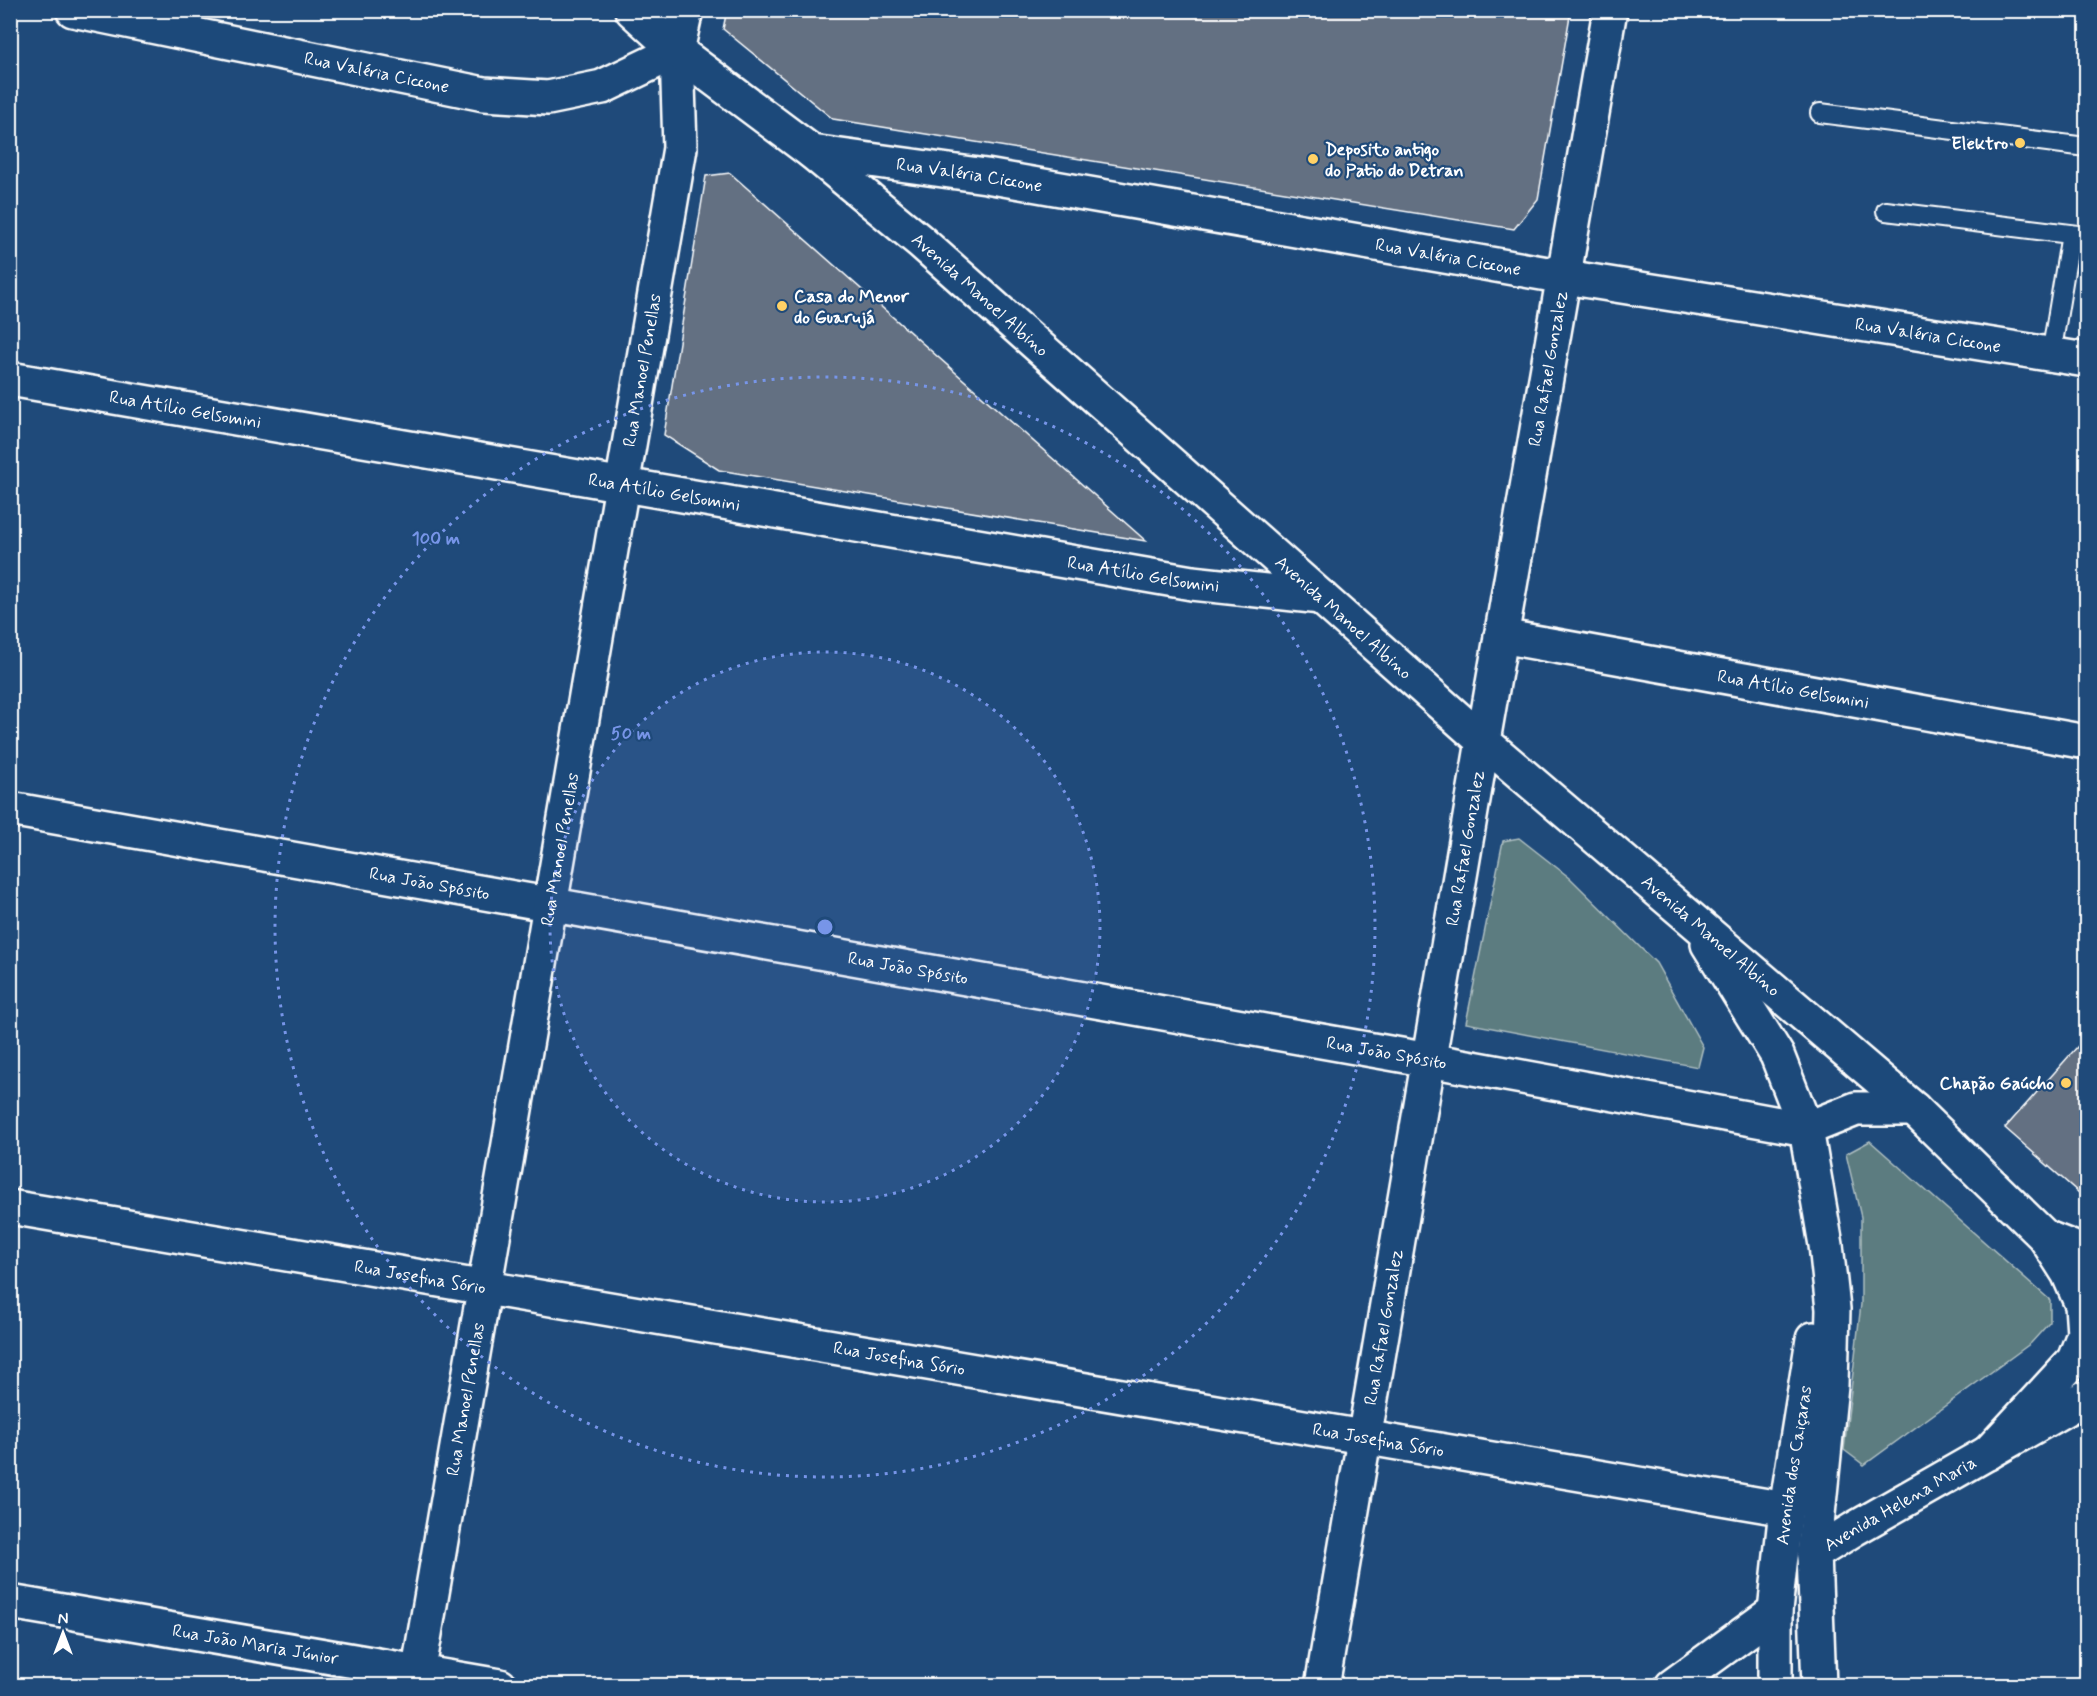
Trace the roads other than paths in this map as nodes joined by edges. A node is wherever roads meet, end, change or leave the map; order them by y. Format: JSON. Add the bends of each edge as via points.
{"nodes":[{"id":1,"x":73,"y":10,"type":"edge"},
{"id":2,"x":632,"y":10,"type":"edge"},
{"id":3,"x":686,"y":10,"type":"edge"},
{"id":4,"x":1610,"y":10,"type":"edge"},
{"id":5,"x":677,"y":51,"type":"junction"},
{"id":6,"x":1820,"y":113,"type":"dead end"},
{"id":7,"x":2086,"y":147,"type":"edge"},
{"id":8,"x":812,"y":152,"type":"junction"},
{"id":9,"x":1886,"y":211,"type":"dead end"},
{"id":10,"x":2079,"y":235,"type":"edge"},
{"id":11,"x":1564,"y":277,"type":"junction"},
{"id":12,"x":2051,"y":355,"type":"junction"},
{"id":13,"x":2086,"y":360,"type":"edge"},
{"id":14,"x":10,"y":379,"type":"edge"},
{"id":15,"x":622,"y":484,"type":"junction"},
{"id":16,"x":1321,"y":597,"type":"junction"},
{"id":17,"x":1501,"y":636,"type":"junction"},
{"id":18,"x":1483,"y":741,"type":"junction"},
{"id":19,"x":2086,"y":742,"type":"edge"},
{"id":20,"x":10,"y":809,"type":"edge"},
{"id":21,"x":550,"y":904,"type":"junction"},
{"id":22,"x":1692,"y":917,"type":"junction"},
{"id":23,"x":1429,"y":1060,"type":"junction"},
{"id":24,"x":1914,"y":1109,"type":"junction"},
{"id":25,"x":1806,"y":1130,"type":"junction"},
{"id":26,"x":10,"y":1207,"type":"edge"},
{"id":27,"x":2045,"y":1237,"type":"junction"},
{"id":28,"x":1826,"y":1245,"type":"junction"},
{"id":29,"x":2086,"y":1252,"type":"edge"},
{"id":30,"x":484,"y":1287,"type":"junction"},
{"id":31,"x":2086,"y":1397,"type":"edge"},
{"id":32,"x":1365,"y":1437,"type":"junction"},
{"id":33,"x":1989,"y":1453,"type":"junction"},
{"id":34,"x":1786,"y":1509,"type":"junction"},
{"id":35,"x":1814,"y":1554,"type":"junction"},
{"id":36,"x":10,"y":1602,"type":"edge"},
{"id":37,"x":1774,"y":1611,"type":"junction"},
{"id":38,"x":417,"y":1678,"type":"edge"},
{"id":39,"x":500,"y":1686,"type":"edge"},
{"id":40,"x":1322,"y":1686,"type":"edge"},
{"id":41,"x":1672,"y":1686,"type":"edge"},
{"id":42,"x":1775,"y":1686,"type":"edge"},
{"id":43,"x":1819,"y":1686,"type":"edge"}],
"edges":[{"from":1,"to":5,"type":"street","name":"Rua Valéria Ciccone","via":[[494,94],[548,98],[602,87]]},
{"from":2,"to":5,"type":"street","name":"Avenida Manoel Albino"},
{"from":3,"to":5,"type":"street","name":"Rua Manoel Penellas"},
{"from":4,"to":11,"type":"street","name":"Rua Rafael Gonzalez"},
{"from":5,"to":8,"type":"street","name":"Avenida Manoel Albino"},
{"from":5,"to":15,"type":"street","name":"Rua Manoel Penellas","via":[[680,148]]},
{"from":6,"to":7,"type":"lane"},
{"from":8,"to":11,"type":"street","name":"Rua Valéria Ciccone","via":[[998,178]]},
{"from":8,"to":16,"type":"street","name":"Avenida Manoel Albino","via":[[920,241]]},
{"from":9,"to":10,"type":"lane"},
{"from":10,"to":12,"type":"lane"},
{"from":11,"to":12,"type":"street","name":"Rua Valéria Ciccone"},
{"from":11,"to":17,"type":"street","name":"Rua Rafael Gonzalez"},
{"from":12,"to":13,"type":"street","name":"Rua Valéria Ciccone"},
{"from":14,"to":15,"type":"street","name":"Rua Atílio Gelsomini"},
{"from":15,"to":16,"type":"street","name":"Rua Atílio Gelsomini","via":[[1191,583]]},
{"from":15,"to":21,"type":"street","name":"Rua Manoel Penellas"},
{"from":16,"to":18,"type":"street","name":"Avenida Manoel Albino"},
{"from":17,"to":18,"type":"street","name":"Rua Rafael Gonzalez"},
{"from":17,"to":19,"type":"street","name":"Rua Atílio Gelsomini"},
{"from":18,"to":22,"type":"street","name":"Avenida Manoel Albino"},
{"from":18,"to":23,"type":"street","name":"Rua Rafael Gonzalez"},
{"from":20,"to":21,"type":"street","name":"Rua João Spósito"},
{"from":21,"to":23,"type":"street","name":"Rua João Spósito"},
{"from":21,"to":30,"type":"street","name":"Rua Manoel Penellas"},
{"from":22,"to":24,"type":"street","name":"Avenida Manoel Albino"},
{"from":22,"to":25,"type":"street","name":"Avenida dos Caiçaras","via":[[1777,1055]]},
{"from":23,"to":25,"type":"street","name":"Rua João Spósito"},
{"from":23,"to":32,"type":"street","name":"Rua Rafael Gonzalez"},
{"from":24,"to":25,"type":"street","via":[[1856,1109]]},
{"from":24,"to":27,"type":"street","name":"Avenida Manoel Albino"},
{"from":25,"to":28,"type":"street","name":"Avenida dos Caiçaras"},
{"from":26,"to":30,"type":"street","name":"Rua Josefina Sório"},
{"from":27,"to":29,"type":"street"},
{"from":27,"to":33,"type":"street","name":"Avenida Helena Maria","via":[[2082,1305],[2084,1334],[2074,1360]]},
{"from":28,"to":34,"type":"street","name":"Avenida dos Caiçaras","via":[[1809,1379]]},
{"from":28,"to":35,"type":"street","name":"Avenida dos Caiçaras","via":[[1833,1309],[1831,1385]]},
{"from":30,"to":32,"type":"street","name":"Rua Josefina Sório"},
{"from":30,"to":38,"type":"street","name":"Rua Manoel Penellas"},
{"from":31,"to":33,"type":"street","name":"Avenida Helena Maria"},
{"from":32,"to":34,"type":"street","name":"Rua Josefina Sório"},
{"from":32,"to":40,"type":"street","name":"Rua Rafael Gonzalez"},
{"from":33,"to":35,"type":"street","name":"Avenida Helena Maria"},
{"from":34,"to":37,"type":"street","name":"Avenida dos Caiçaras"},
{"from":35,"to":43,"type":"street","name":"Avenida dos Caiçaras"},
{"from":36,"to":38,"type":"street","name":"Rua João Maria Júnior"},
{"from":37,"to":41,"type":"street"},
{"from":37,"to":42,"type":"street","name":"Avenida dos Caiçaras"},
{"from":38,"to":39,"type":"street","name":"Rua João Maria Júnior"}]}
